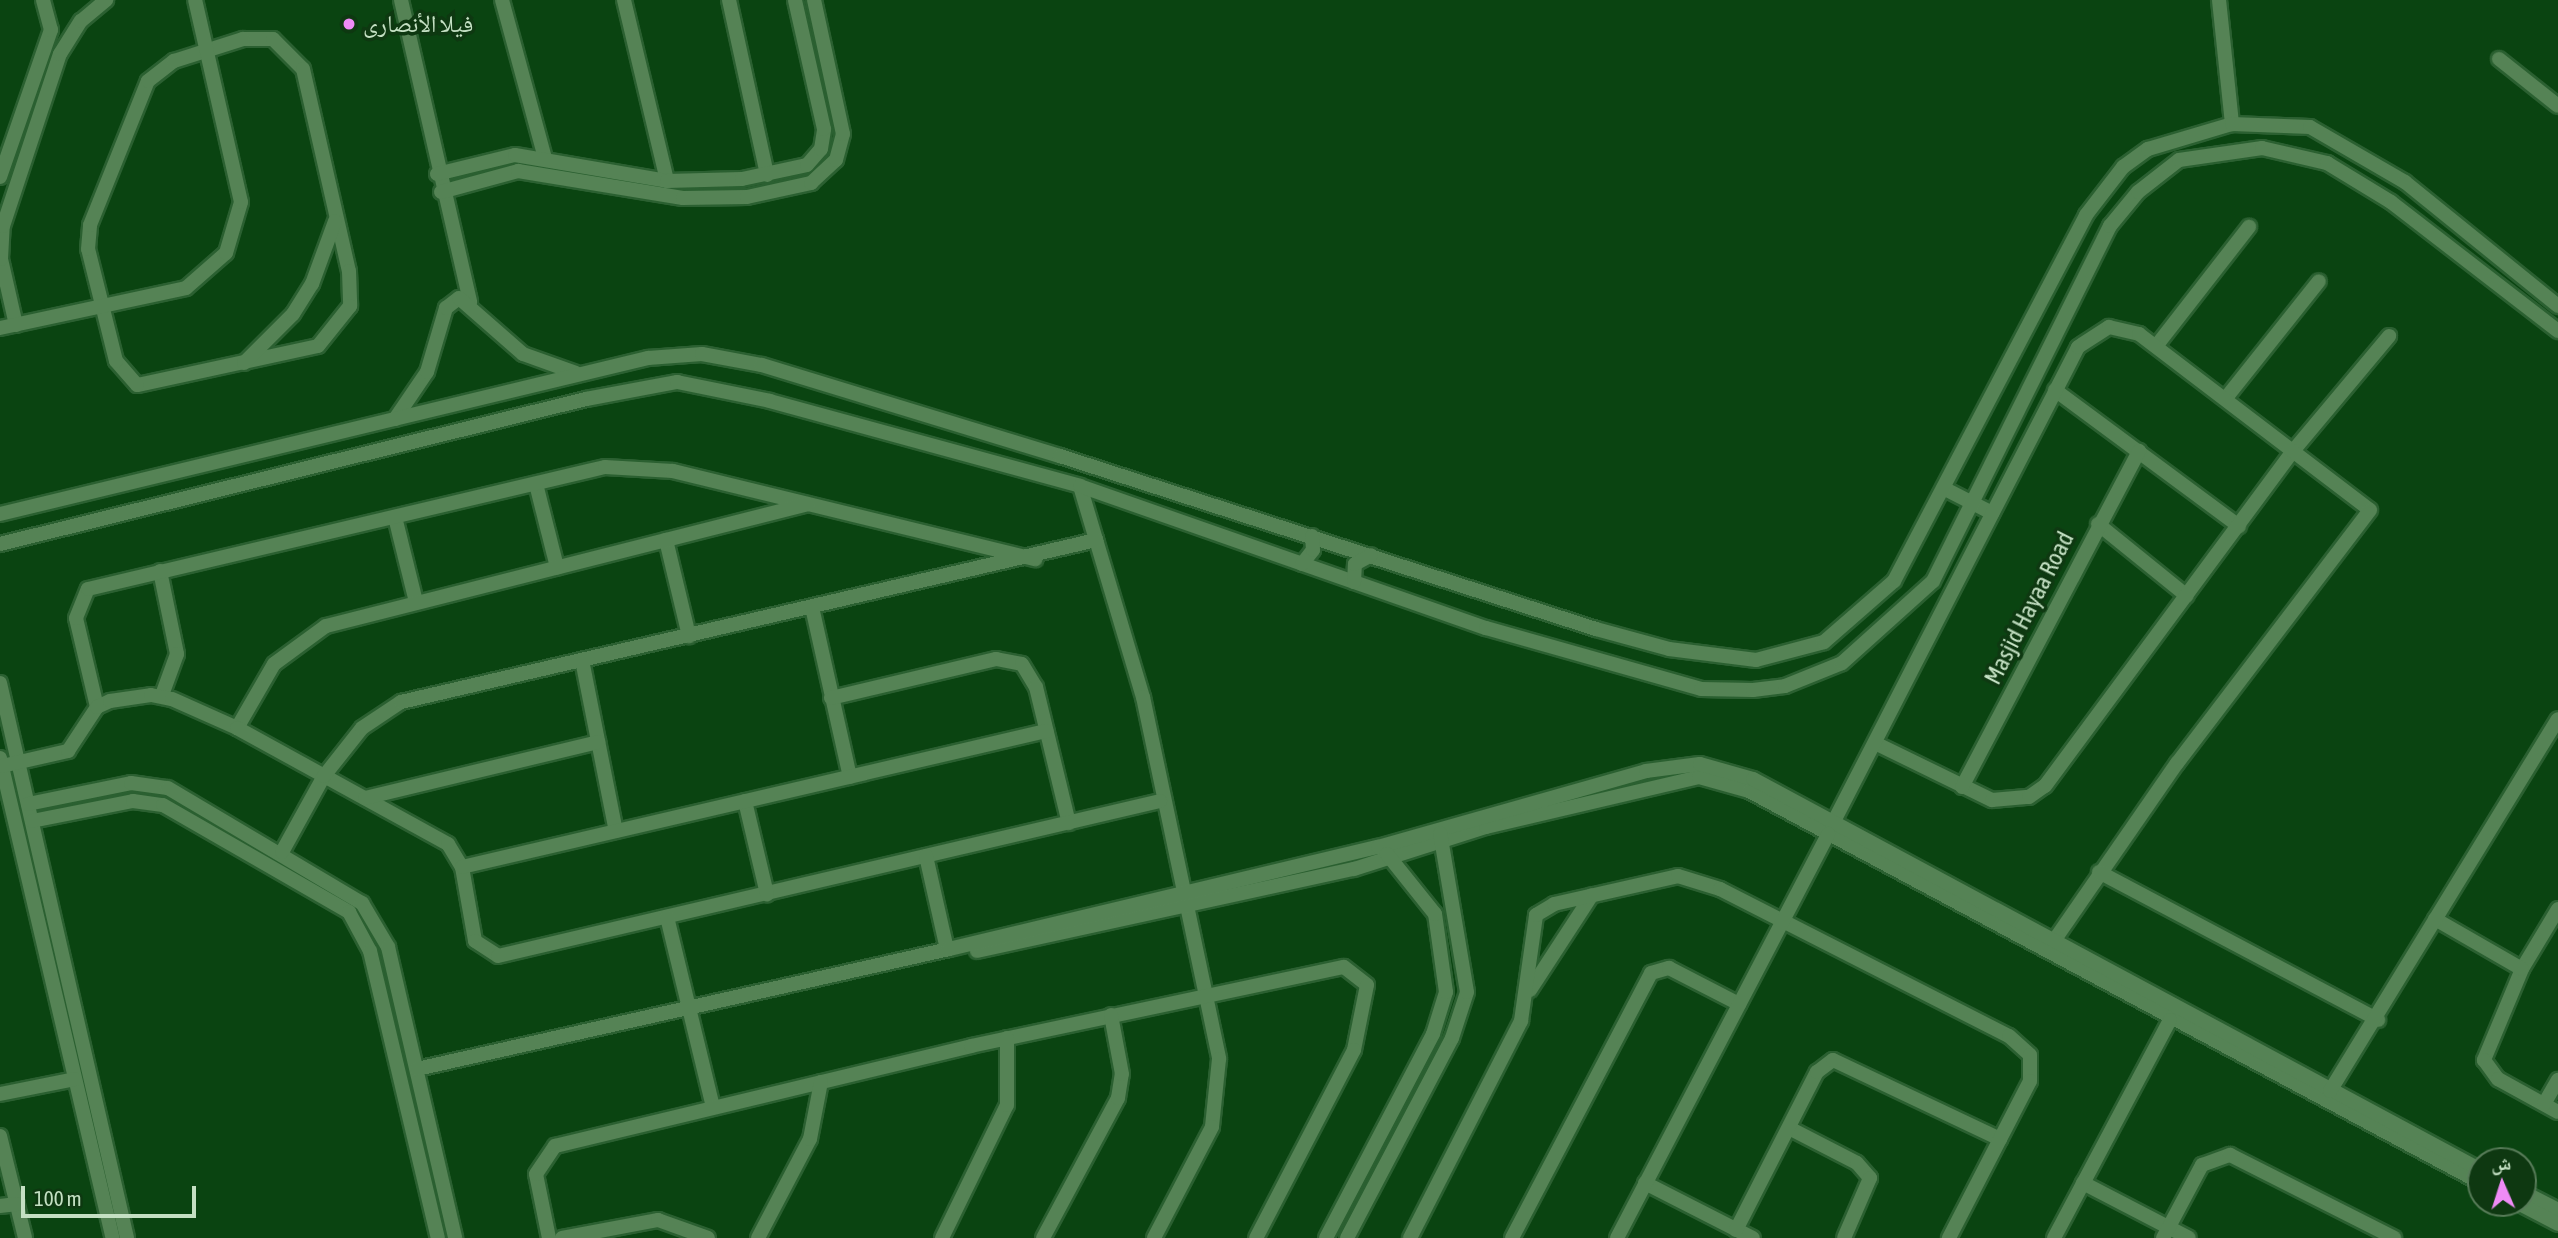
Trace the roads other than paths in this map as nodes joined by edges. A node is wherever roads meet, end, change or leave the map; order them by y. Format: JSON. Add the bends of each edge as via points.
{"nodes":[{"id":1,"x":43,"y":0,"type":"edge"},
{"id":2,"x":106,"y":0,"type":"edge"},
{"id":3,"x":195,"y":0,"type":"edge"},
{"id":4,"x":401,"y":0,"type":"edge"},
{"id":5,"x":502,"y":0,"type":"edge"},
{"id":6,"x":624,"y":0,"type":"edge"},
{"id":7,"x":729,"y":0,"type":"edge"},
{"id":8,"x":795,"y":0,"type":"edge"},
{"id":9,"x":814,"y":0,"type":"edge"},
{"id":10,"x":2219,"y":0,"type":"edge"},
{"id":11,"x":51,"y":30,"type":"junction"},
{"id":12,"x":69,"y":37,"type":"junction"},
{"id":13,"x":208,"y":50,"type":"junction"},
{"id":14,"x":2499,"y":59,"type":"dead end"},
{"id":15,"x":2558,"y":106,"type":"edge"},
{"id":16,"x":2232,"y":124,"type":"junction"},
{"id":17,"x":545,"y":158,"type":"junction"},
{"id":18,"x":437,"y":174,"type":"junction"},
{"id":19,"x":1,"y":176,"type":"edge"},
{"id":20,"x":767,"y":176,"type":"junction"},
{"id":21,"x":667,"y":181,"type":"junction"},
{"id":22,"x":19,"y":183,"type":"junction"},
{"id":23,"x":442,"y":192,"type":"junction"},
{"id":24,"x":335,"y":218,"type":"junction"},
{"id":25,"x":2249,"y":227,"type":"dead end"},
{"id":26,"x":2319,"y":281,"type":"dead end"},
{"id":27,"x":470,"y":302,"type":"junction"},
{"id":28,"x":102,"y":305,"type":"junction"},
{"id":29,"x":2558,"y":306,"type":"edge"},
{"id":30,"x":4,"y":326,"type":"edge"},
{"id":31,"x":2558,"y":331,"type":"edge"},
{"id":32,"x":2389,"y":336,"type":"dead end"},
{"id":33,"x":2157,"y":345,"type":"junction"},
{"id":34,"x":243,"y":364,"type":"junction"},
{"id":35,"x":581,"y":374,"type":"junction"},
{"id":36,"x":2055,"y":390,"type":"junction"},
{"id":37,"x":853,"y":397,"type":"junction"},
{"id":38,"x":2226,"y":398,"type":"junction"},
{"id":39,"x":395,"y":419,"type":"junction"},
{"id":40,"x":844,"y":420,"type":"junction"},
{"id":41,"x":2139,"y":451,"type":"junction"},
{"id":42,"x":2294,"y":451,"type":"junction"},
{"id":43,"x":536,"y":484,"type":"junction"},
{"id":44,"x":123,"y":486,"type":"junction"},
{"id":45,"x":1080,"y":486,"type":"junction"},
{"id":46,"x":1945,"y":489,"type":"junction"},
{"id":47,"x":82,"y":496,"type":"junction"},
{"id":48,"x":1972,"y":501,"type":"junction"},
{"id":49,"x":812,"y":503,"type":"junction"},
{"id":50,"x":128,"y":512,"type":"junction"},
{"id":51,"x":1992,"y":513,"type":"junction"},
{"id":52,"x":0,"y":514,"type":"edge"},
{"id":53,"x":395,"y":517,"type":"junction"},
{"id":54,"x":82,"y":523,"type":"junction"},
{"id":55,"x":2098,"y":524,"type":"junction"},
{"id":56,"x":2239,"y":526,"type":"junction"},
{"id":57,"x":1312,"y":536,"type":"junction"},
{"id":58,"x":666,"y":540,"type":"junction"},
{"id":59,"x":1096,"y":540,"type":"junction"},
{"id":60,"x":0,"y":544,"type":"edge"},
{"id":61,"x":1371,"y":555,"type":"junction"},
{"id":62,"x":1035,"y":559,"type":"junction"},
{"id":63,"x":1302,"y":564,"type":"junction"},
{"id":64,"x":557,"y":567,"type":"junction"},
{"id":65,"x":160,"y":571,"type":"junction"},
{"id":66,"x":1354,"y":582,"type":"junction"},
{"id":67,"x":2188,"y":596,"type":"junction"},
{"id":68,"x":416,"y":602,"type":"junction"},
{"id":69,"x":812,"y":607,"type":"junction"},
{"id":70,"x":689,"y":636,"type":"junction"},
{"id":71,"x":582,"y":660,"type":"junction"},
{"id":72,"x":0,"y":684,"type":"edge"},
{"id":73,"x":162,"y":695,"type":"junction"},
{"id":74,"x":831,"y":698,"type":"junction"},
{"id":75,"x":97,"y":707,"type":"junction"},
{"id":76,"x":2558,"y":719,"type":"edge"},
{"id":77,"x":237,"y":728,"type":"junction"},
{"id":78,"x":1046,"y":732,"type":"junction"},
{"id":79,"x":598,"y":742,"type":"junction"},
{"id":80,"x":1877,"y":744,"type":"junction"},
{"id":81,"x":1,"y":762,"type":"edge"},
{"id":82,"x":18,"y":763,"type":"junction"},
{"id":83,"x":324,"y":776,"type":"junction"},
{"id":84,"x":850,"y":777,"type":"junction"},
{"id":85,"x":1962,"y":787,"type":"junction"},
{"id":86,"x":365,"y":798,"type":"junction"},
{"id":87,"x":745,"y":801,"type":"junction"},
{"id":88,"x":1160,"y":801,"type":"junction"},
{"id":89,"x":28,"y":804,"type":"junction"},
{"id":90,"x":32,"y":821,"type":"junction"},
{"id":91,"x":1069,"y":823,"type":"junction"},
{"id":92,"x":1830,"y":829,"type":"junction"},
{"id":93,"x":616,"y":831,"type":"junction"},
{"id":94,"x":1441,"y":836,"type":"junction"},
{"id":95,"x":1378,"y":847,"type":"junction"},
{"id":96,"x":282,"y":852,"type":"junction"},
{"id":97,"x":926,"y":856,"type":"junction"},
{"id":98,"x":1392,"y":858,"type":"junction"},
{"id":99,"x":462,"y":867,"type":"junction"},
{"id":100,"x":2099,"y":872,"type":"junction"},
{"id":101,"x":348,"y":891,"type":"junction"},
{"id":102,"x":767,"y":894,"type":"junction"},
{"id":103,"x":1592,"y":895,"type":"junction"},
{"id":104,"x":1183,"y":899,"type":"junction"},
{"id":105,"x":338,"y":902,"type":"junction"},
{"id":106,"x":1454,"y":909,"type":"junction"},
{"id":107,"x":2558,"y":909,"type":"edge"},
{"id":108,"x":1435,"y":914,"type":"junction"},
{"id":109,"x":667,"y":917,"type":"junction"},
{"id":110,"x":2435,"y":919,"type":"junction"},
{"id":111,"x":1781,"y":920,"type":"junction"},
{"id":112,"x":2053,"y":942,"type":"junction"},
{"id":113,"x":947,"y":949,"type":"junction"},
{"id":114,"x":2522,"y":969,"type":"junction"},
{"id":115,"x":2110,"y":981,"type":"junction"},
{"id":116,"x":1529,"y":991,"type":"junction"},
{"id":117,"x":1205,"y":994,"type":"junction"},
{"id":118,"x":1739,"y":1004,"type":"junction"},
{"id":119,"x":690,"y":1012,"type":"junction"},
{"id":120,"x":1111,"y":1015,"type":"junction"},
{"id":121,"x":2170,"y":1020,"type":"junction"},
{"id":122,"x":2378,"y":1020,"type":"junction"},
{"id":123,"x":1007,"y":1038,"type":"junction"},
{"id":124,"x":418,"y":1073,"type":"junction"},
{"id":125,"x":75,"y":1079,"type":"junction"},
{"id":126,"x":2558,"y":1080,"type":"edge"},
{"id":127,"x":821,"y":1082,"type":"junction"},
{"id":128,"x":2330,"y":1091,"type":"junction"},
{"id":129,"x":0,"y":1094,"type":"edge"},
{"id":130,"x":2544,"y":1104,"type":"junction"},
{"id":131,"x":713,"y":1107,"type":"junction"},
{"id":132,"x":2558,"y":1112,"type":"edge"},
{"id":133,"x":1789,"y":1128,"type":"junction"},
{"id":134,"x":0,"y":1136,"type":"edge"},
{"id":135,"x":2000,"y":1139,"type":"junction"},
{"id":136,"x":2467,"y":1163,"type":"edge"},
{"id":137,"x":439,"y":1164,"type":"junction"},
{"id":138,"x":424,"y":1167,"type":"junction"},
{"id":139,"x":2467,"y":1176,"type":"edge"},
{"id":140,"x":1645,"y":1183,"type":"junction"},
{"id":141,"x":2083,"y":1183,"type":"junction"},
{"id":142,"x":2537,"y":1199,"type":"edge"},
{"id":143,"x":17,"y":1204,"type":"junction"},
{"id":144,"x":0,"y":1206,"type":"edge"},
{"id":145,"x":2558,"y":1210,"type":"edge"},
{"id":146,"x":2537,"y":1213,"type":"edge"},
{"id":147,"x":2558,"y":1224,"type":"edge"},
{"id":148,"x":1737,"y":1230,"type":"junction"},
{"id":149,"x":2166,"y":1233,"type":"edge"},
{"id":150,"x":25,"y":1238,"type":"edge"},
{"id":151,"x":113,"y":1238,"type":"edge"},
{"id":152,"x":127,"y":1238,"type":"edge"},
{"id":153,"x":438,"y":1238,"type":"edge"},
{"id":154,"x":455,"y":1238,"type":"edge"},
{"id":155,"x":549,"y":1238,"type":"edge"},
{"id":156,"x":562,"y":1238,"type":"edge"},
{"id":157,"x":708,"y":1238,"type":"edge"},
{"id":158,"x":758,"y":1238,"type":"edge"},
{"id":159,"x":942,"y":1238,"type":"edge"},
{"id":160,"x":1043,"y":1238,"type":"edge"},
{"id":161,"x":1154,"y":1238,"type":"edge"},
{"id":162,"x":1256,"y":1238,"type":"edge"},
{"id":163,"x":1325,"y":1238,"type":"edge"},
{"id":164,"x":1347,"y":1238,"type":"edge"},
{"id":165,"x":1410,"y":1238,"type":"edge"},
{"id":166,"x":1512,"y":1238,"type":"edge"},
{"id":167,"x":1617,"y":1238,"type":"edge"},
{"id":168,"x":1753,"y":1238,"type":"edge"},
{"id":169,"x":1844,"y":1238,"type":"edge"},
{"id":170,"x":1949,"y":1238,"type":"edge"},
{"id":171,"x":2054,"y":1238,"type":"edge"},
{"id":172,"x":2189,"y":1238,"type":"edge"},
{"id":173,"x":2394,"y":1238,"type":"edge"}],
"edges":[{"from":1,"to":11,"type":"street"},
{"from":2,"to":12,"type":"street"},
{"from":3,"to":13,"type":"street"},
{"from":4,"to":18,"type":"street"},
{"from":5,"to":17,"type":"street"},
{"from":6,"to":21,"type":"street"},
{"from":7,"to":20,"type":"street"},
{"from":8,"to":20,"type":"street","via":[[824,142],[807,165]]},
{"from":9,"to":23,"type":"street","via":[[842,134],[836,160],[811,183],[747,197],[683,198],[518,170]]},
{"from":10,"to":16,"type":"street"},
{"from":11,"to":12,"type":"street"},
{"from":11,"to":19,"type":"street"},
{"from":12,"to":22,"type":"street"},
{"from":13,"to":24,"type":"street","via":[[258,37],[273,39],[296,56]]},
{"from":13,"to":28,"type":"street","via":[[164,65],[143,90],[90,225],[88,249]]},
{"from":13,"to":28,"type":"street","via":[[237,175],[237,228],[226,253],[186,288]]},
{"from":14,"to":15,"type":"street"},
{"from":16,"to":29,"type":"street","via":[[2311,127],[2340,141],[2405,182]]},
{"from":16,"to":46,"type":"street","via":[[2148,149],[2105,186],[2053,274]]},
{"from":17,"to":18,"type":"street","via":[[500,156]]},
{"from":17,"to":21,"type":"street"},
{"from":18,"to":23,"type":"street"},
{"from":19,"to":22,"type":"street"},
{"from":20,"to":21,"type":"street"},
{"from":22,"to":30,"type":"street","via":[[1,242]]},
{"from":23,"to":27,"type":"street"},
{"from":24,"to":34,"type":"street","via":[[306,294]]},
{"from":24,"to":34,"type":"street","via":[[352,289],[343,322],[318,346]]},
{"from":25,"to":33,"type":"street"},
{"from":26,"to":38,"type":"street"},
{"from":27,"to":35,"type":"street","via":[[523,354]]},
{"from":27,"to":39,"type":"street","via":[[459,299],[446,308],[427,372]]},
{"from":28,"to":30,"type":"street"},
{"from":28,"to":34,"type":"street","via":[[120,372],[137,385]]},
{"from":31,"to":48,"type":"street","via":[[2391,202],[2327,163],[2262,148],[2195,154],[2155,177],[2110,226]]},
{"from":32,"to":42,"type":"street"},
{"from":33,"to":36,"type":"street","via":[[2126,329],[2093,333]]},
{"from":33,"to":38,"type":"street"},
{"from":35,"to":37,"type":"street","via":[[665,355],[719,355]]},
{"from":35,"to":39,"type":"street"},
{"from":36,"to":41,"type":"street"},
{"from":36,"to":51,"type":"street"},
{"from":37,"to":40,"type":"street"},
{"from":37,"to":57,"type":"street"},
{"from":38,"to":42,"type":"street"},
{"from":39,"to":44,"type":"street"},
{"from":40,"to":45,"type":"street"},
{"from":40,"to":50,"type":"street","via":[[699,385],[650,384]]},
{"from":41,"to":55,"type":"street","name":"Masjid Hayaa Road"},
{"from":41,"to":56,"type":"street"},
{"from":42,"to":56,"type":"street"},
{"from":42,"to":100,"type":"street","via":[[2370,510]]},
{"from":43,"to":49,"type":"street","via":[[643,466]]},
{"from":43,"to":53,"type":"street"},
{"from":43,"to":64,"type":"street"},
{"from":44,"to":47,"type":"street"},
{"from":44,"to":50,"type":"street","via":[[120,494]]},
{"from":45,"to":59,"type":"street"},
{"from":45,"to":63,"type":"street"},
{"from":46,"to":48,"type":"street"},
{"from":46,"to":61,"type":"street","via":[[1918,543],[1871,606],[1824,642],[1782,657],[1742,660],[1669,649],[1499,601]]},
{"from":47,"to":52,"type":"street"},
{"from":47,"to":54,"type":"street","via":[[90,508]]},
{"from":48,"to":51,"type":"street"},
{"from":48,"to":66,"type":"street","via":[[1933,581],[1905,612],[1842,663],[1774,688],[1701,689]]},
{"from":49,"to":58,"type":"street"},
{"from":49,"to":62,"type":"street"},
{"from":50,"to":54,"type":"street"},
{"from":51,"to":80,"type":"street"},
{"from":53,"to":65,"type":"street"},
{"from":53,"to":68,"type":"street"},
{"from":54,"to":60,"type":"street"},
{"from":55,"to":67,"type":"street"},
{"from":55,"to":85,"type":"street","name":"Masjid Hayaa Road"},
{"from":56,"to":67,"type":"street"},
{"from":57,"to":61,"type":"street"},
{"from":57,"to":63,"type":"street","via":[[1313,550]]},
{"from":58,"to":64,"type":"street"},
{"from":58,"to":70,"type":"street"},
{"from":59,"to":62,"type":"street"},
{"from":59,"to":88,"type":"street","via":[[1137,673]]},
{"from":61,"to":66,"type":"street","via":[[1355,564]]},
{"from":62,"to":69,"type":"street"},
{"from":63,"to":66,"type":"street"},
{"from":64,"to":68,"type":"street"},
{"from":65,"to":73,"type":"street","via":[[177,654]]},
{"from":65,"to":75,"type":"street","via":[[98,585],[80,597],[76,618]]},
{"from":67,"to":85,"type":"street","via":[[2045,786],[2011,801]]},
{"from":68,"to":77,"type":"street","via":[[307,635],[274,664]]},
{"from":69,"to":70,"type":"street"},
{"from":69,"to":74,"type":"street"},
{"from":70,"to":71,"type":"street"},
{"from":71,"to":79,"type":"street"},
{"from":71,"to":83,"type":"street","via":[[384,709]]},
{"from":72,"to":82,"type":"street"},
{"from":73,"to":75,"type":"street"},
{"from":73,"to":77,"type":"street"},
{"from":74,"to":78,"type":"street","via":[[1010,659],[1031,674]]},
{"from":74,"to":84,"type":"street"},
{"from":75,"to":82,"type":"street","via":[[68,751]]},
{"from":76,"to":110,"type":"street"},
{"from":77,"to":83,"type":"street"},
{"from":78,"to":84,"type":"street"},
{"from":78,"to":91,"type":"street"},
{"from":79,"to":86,"type":"street"},
{"from":79,"to":93,"type":"street"},
{"from":80,"to":85,"type":"street"},
{"from":80,"to":92,"type":"street"},
{"from":81,"to":82,"type":"street"},
{"from":81,"to":125,"type":"street"},
{"from":82,"to":89,"type":"street"},
{"from":83,"to":86,"type":"street"},
{"from":83,"to":96,"type":"street"},
{"from":84,"to":87,"type":"street"},
{"from":86,"to":99,"type":"street","via":[[448,844]]},
{"from":87,"to":93,"type":"street"},
{"from":87,"to":102,"type":"street"},
{"from":88,"to":91,"type":"street"},
{"from":88,"to":104,"type":"street"},
{"from":89,"to":90,"type":"street"},
{"from":89,"to":96,"type":"street","via":[[150,783],[185,796]]},
{"from":90,"to":105,"type":"street","via":[[133,801],[163,805]]},
{"from":90,"to":152,"type":"street"},
{"from":91,"to":97,"type":"street"},
{"from":92,"to":94,"type":"street","via":[[1749,791],[1699,777],[1646,785]]},
{"from":92,"to":111,"type":"street"},
{"from":92,"to":112,"type":"street"},
{"from":92,"to":115,"type":"street"},
{"from":93,"to":99,"type":"street"},
{"from":94,"to":95,"type":"street"},
{"from":94,"to":98,"type":"street"},
{"from":94,"to":106,"type":"street"},
{"from":95,"to":98,"type":"street"},
{"from":95,"to":104,"type":"street"},
{"from":96,"to":101,"type":"street"},
{"from":97,"to":102,"type":"street"},
{"from":97,"to":113,"type":"street"},
{"from":98,"to":104,"type":"street"},
{"from":98,"to":108,"type":"street"},
{"from":99,"to":109,"type":"street","via":[[475,941],[498,956]]},
{"from":100,"to":112,"type":"street"},
{"from":100,"to":122,"type":"street"},
{"from":101,"to":105,"type":"street"},
{"from":101,"to":124,"type":"street","via":[[373,916],[388,947]]},
{"from":102,"to":109,"type":"street"},
{"from":103,"to":111,"type":"street","via":[[1696,878]]},
{"from":103,"to":116,"type":"street"},
{"from":103,"to":116,"type":"street","via":[[1536,915]]},
{"from":104,"to":113,"type":"street"},
{"from":104,"to":117,"type":"street"},
{"from":104,"to":119,"type":"street"},
{"from":105,"to":138,"type":"street","via":[[358,924],[370,951]]},
{"from":106,"to":108,"type":"street"},
{"from":106,"to":164,"type":"street","via":[[1468,974],[1461,1016]]},
{"from":107,"to":114,"type":"street"},
{"from":108,"to":163,"type":"street","via":[[1447,970],[1442,1013]]},
{"from":109,"to":119,"type":"street"},
{"from":110,"to":114,"type":"street"},
{"from":110,"to":122,"type":"street"},
{"from":111,"to":118,"type":"street"},
{"from":111,"to":135,"type":"street","via":[[2022,1044],[2033,1068],[2030,1081]]},
{"from":112,"to":115,"type":"street"},
{"from":113,"to":119,"type":"street"},
{"from":114,"to":130,"type":"street","via":[[2484,1060],[2498,1079]]},
{"from":115,"to":121,"type":"street"},
{"from":115,"to":128,"type":"street"},
{"from":116,"to":165,"type":"street","via":[[1502,1063]]},
{"from":117,"to":120,"type":"street"},
{"from":117,"to":161,"type":"street","via":[[1219,1059],[1217,1109]]},
{"from":117,"to":162,"type":"street","via":[[1327,967],[1359,973],[1367,985],[1354,1050]]},
{"from":118,"to":140,"type":"street"},
{"from":118,"to":166,"type":"street","via":[[1669,968],[1651,973]]},
{"from":119,"to":124,"type":"street"},
{"from":119,"to":131,"type":"street"},
{"from":120,"to":123,"type":"street"},
{"from":120,"to":160,"type":"street","via":[[1122,1074],[1118,1098]]},
{"from":121,"to":139,"type":"street"},
{"from":121,"to":141,"type":"street"},
{"from":122,"to":128,"type":"street"},
{"from":123,"to":127,"type":"street"},
{"from":123,"to":159,"type":"street","via":[[1007,1105]]},
{"from":124,"to":137,"type":"street"},
{"from":125,"to":129,"type":"street"},
{"from":125,"to":151,"type":"street"},
{"from":126,"to":130,"type":"street"},
{"from":127,"to":131,"type":"street"},
{"from":127,"to":158,"type":"street","via":[[810,1139]]},
{"from":128,"to":136,"type":"street"},
{"from":130,"to":132,"type":"street"},
{"from":131,"to":155,"type":"street","via":[[555,1146],[536,1174]]},
{"from":133,"to":135,"type":"street","via":[[1817,1072],[1844,1060]]},
{"from":133,"to":148,"type":"street"},
{"from":133,"to":169,"type":"street","via":[[1857,1163],[1870,1178]]},
{"from":134,"to":143,"type":"street"},
{"from":135,"to":170,"type":"street"},
{"from":137,"to":138,"type":"street"},
{"from":137,"to":154,"type":"street"},
{"from":138,"to":153,"type":"street"},
{"from":140,"to":148,"type":"street"},
{"from":140,"to":167,"type":"street"},
{"from":141,"to":149,"type":"street"},
{"from":141,"to":171,"type":"street"},
{"from":142,"to":145,"type":"street"},
{"from":143,"to":144,"type":"street"},
{"from":143,"to":150,"type":"street"},
{"from":146,"to":147,"type":"street"},
{"from":148,"to":168,"type":"street"},
{"from":149,"to":172,"type":"street"},
{"from":149,"to":173,"type":"street","via":[[2202,1165],[2230,1155]]},
{"from":156,"to":157,"type":"street","via":[[658,1220]]}]}
